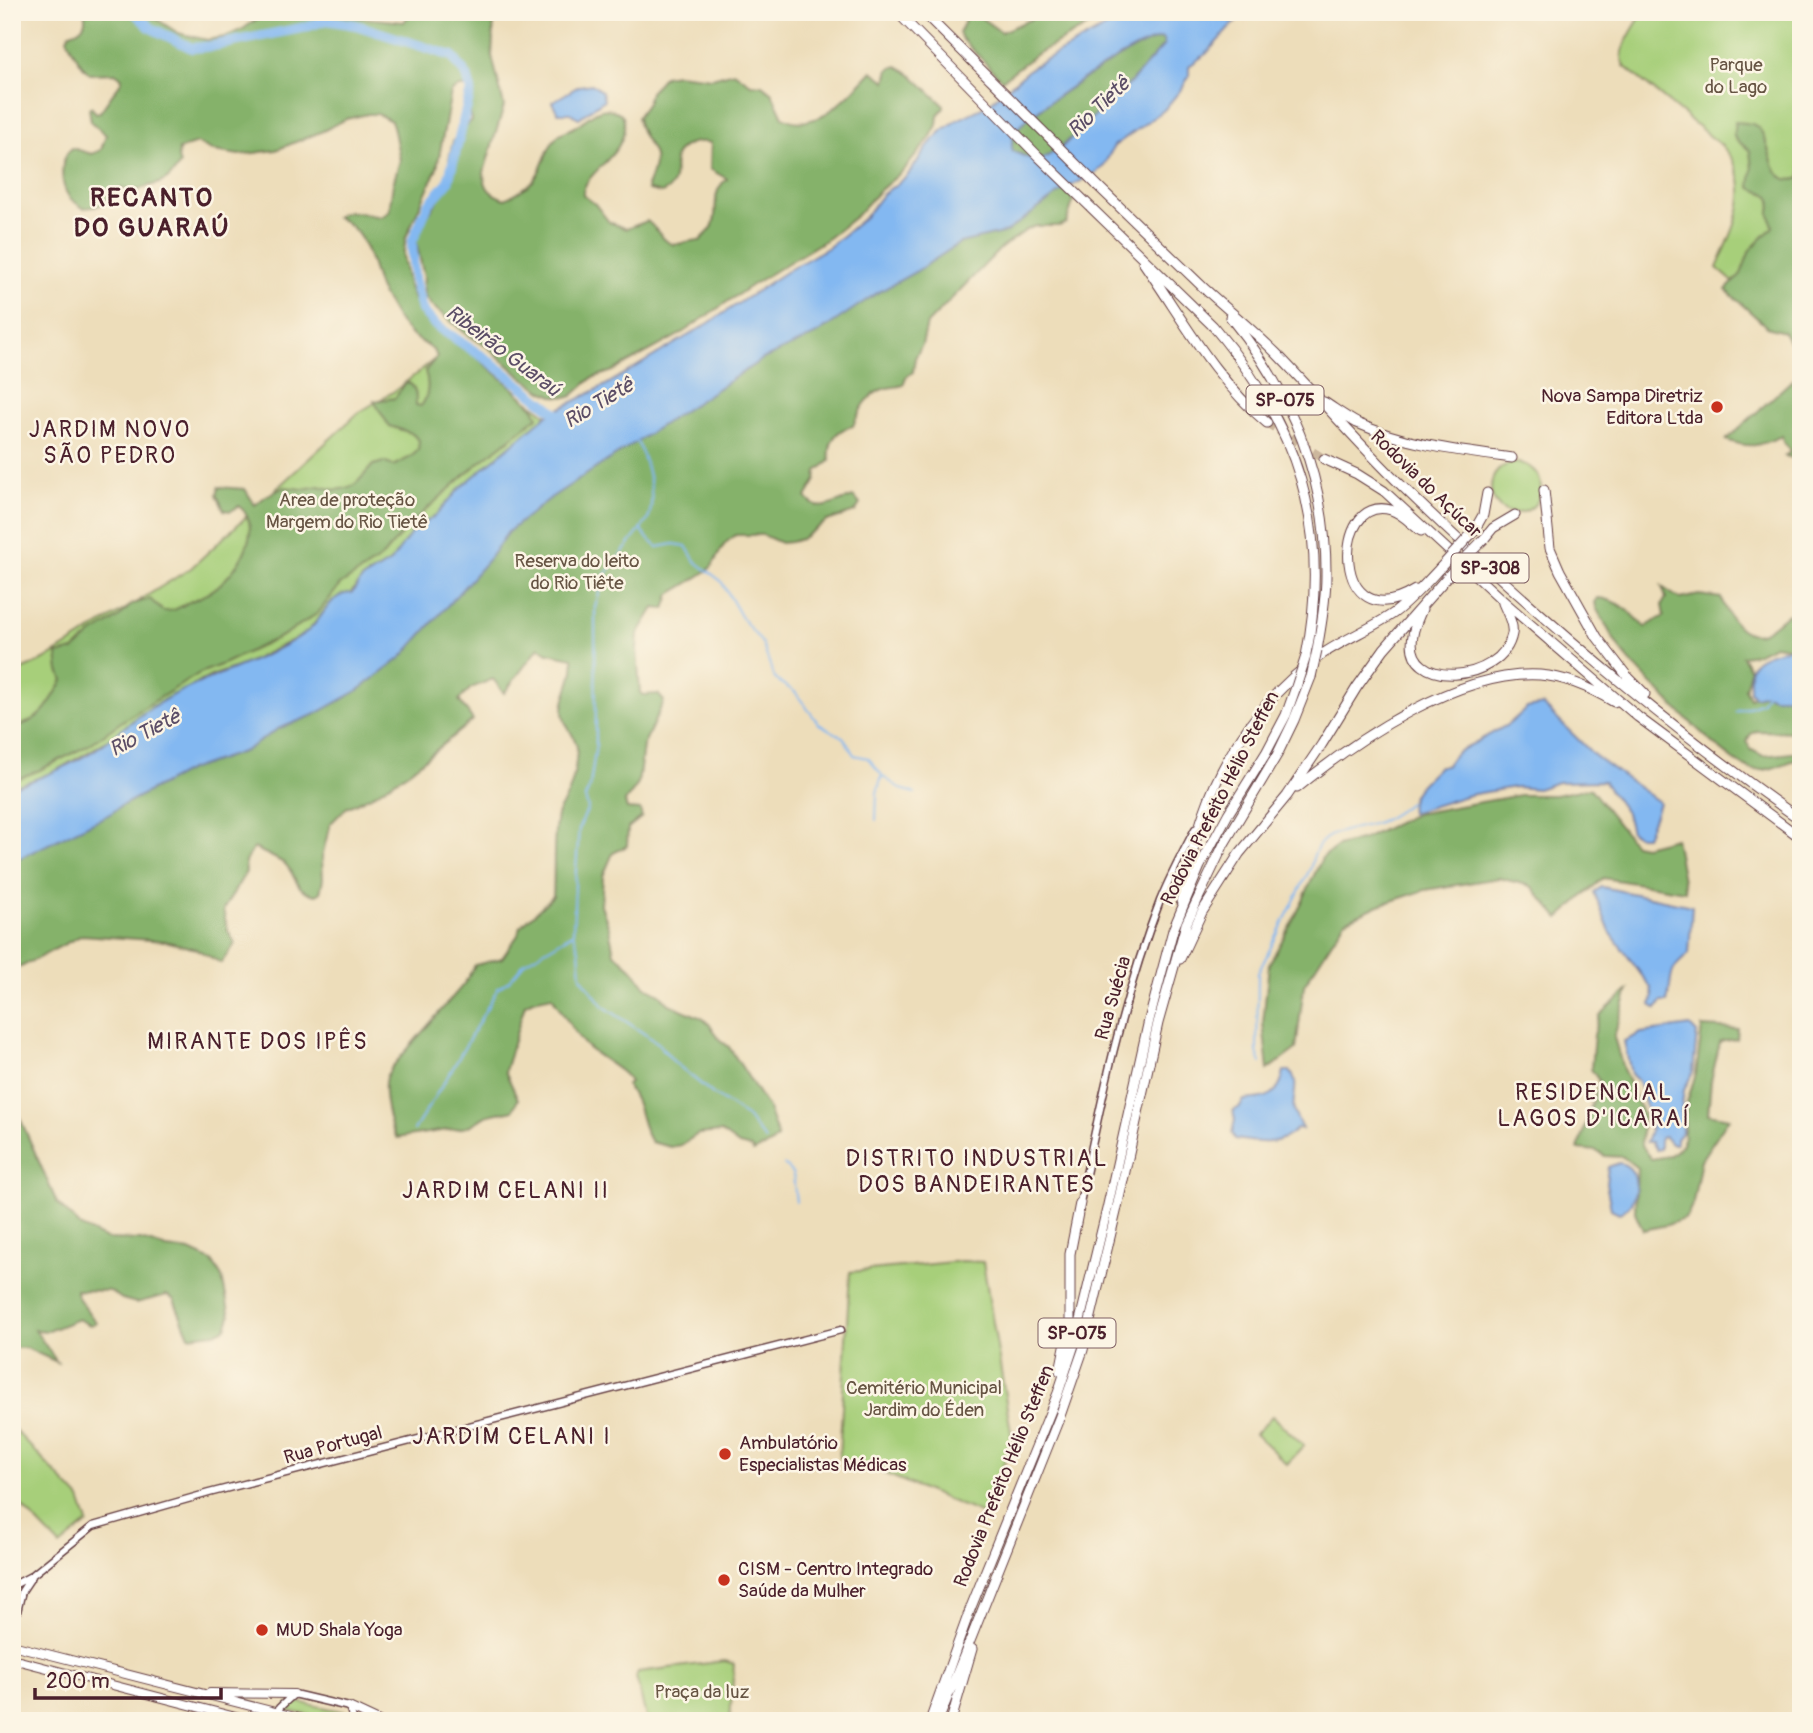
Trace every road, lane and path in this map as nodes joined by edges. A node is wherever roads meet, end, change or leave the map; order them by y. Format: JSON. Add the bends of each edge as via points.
{"nodes":[{"id":1,"x":897,"y":12,"type":"edge"},
{"id":2,"x":923,"y":12,"type":"edge"},
{"id":3,"x":1130,"y":244,"type":"junction"},
{"id":4,"x":1205,"y":289,"type":"junction"},
{"id":5,"x":1314,"y":396,"type":"junction"},
{"id":6,"x":1267,"y":423,"type":"tunnel mouth"},
{"id":7,"x":1511,"y":458,"type":"dead end"},
{"id":8,"x":1324,"y":459,"type":"tunnel mouth"},
{"id":9,"x":1544,"y":490,"type":"dead end"},
{"id":10,"x":1487,"y":493,"type":"dead end"},
{"id":11,"x":1515,"y":515,"type":"dead end"},
{"id":12,"x":1439,"y":542,"type":"junction"},
{"id":13,"x":1426,"y":583,"type":"junction"},
{"id":14,"x":1501,"y":598,"type":"junction"},
{"id":15,"x":1426,"y":601,"type":"junction"},
{"id":16,"x":1638,"y":717,"type":"junction"},
{"id":17,"x":1667,"y":718,"type":"junction"},
{"id":18,"x":1287,"y":796,"type":"junction"},
{"id":19,"x":1204,"y":812,"type":"junction"},
{"id":20,"x":1801,"y":820,"type":"edge"},
{"id":21,"x":1801,"y":838,"type":"edge"},
{"id":22,"x":1173,"y":930,"type":"junction"},
{"id":23,"x":1166,"y":989,"type":"junction"},
{"id":24,"x":1080,"y":1203,"type":"joint"},
{"id":25,"x":841,"y":1330,"type":"dead end"},
{"id":26,"x":1058,"y":1393,"type":"junction"},
{"id":27,"x":31,"y":1576,"type":"junction"},
{"id":28,"x":12,"y":1586,"type":"edge"},
{"id":29,"x":988,"y":1594,"type":"junction"},
{"id":30,"x":12,"y":1633,"type":"edge"},
{"id":31,"x":12,"y":1645,"type":"edge"},
{"id":32,"x":12,"y":1660,"type":"edge"},
{"id":33,"x":193,"y":1693,"type":"junction"},
{"id":34,"x":294,"y":1694,"type":"junction"},
{"id":35,"x":349,"y":1707,"type":"junction"},
{"id":36,"x":279,"y":1717,"type":"edge"},
{"id":37,"x":237,"y":1719,"type":"edge"},
{"id":38,"x":251,"y":1721,"type":"edge"},
{"id":39,"x":310,"y":1721,"type":"edge"},
{"id":40,"x":354,"y":1721,"type":"edge"},
{"id":41,"x":379,"y":1721,"type":"edge"},
{"id":42,"x":930,"y":1721,"type":"edge"},
{"id":43,"x":938,"y":1721,"type":"edge"},
{"id":44,"x":951,"y":1721,"type":"edge"}],
"edges":[{"from":1,"to":3,"type":"highway","name":"Rodovia Prefeito Hélio Steffen","number":"SP-075"},
{"from":2,"to":4,"type":"highway","name":"Rodovia Prefeito Hélio Steffen","number":"SP-075"},
{"from":3,"to":6,"type":"highway","via":[[1210,364]]},
{"from":3,"to":22,"type":"highway","name":"Rodovia Prefeito Hélio Steffen","number":"SP-075","bridge":true,"via":[[1213,326],[1261,389],[1295,458],[1305,492],[1315,577],[1306,656],[1286,715],[1200,866]]},
{"from":4,"to":5,"type":"highway","name":"Rodovia do Açúcar","number":"SP-308","via":[[1275,352]]},
{"from":4,"to":23,"type":"highway","name":"Rodovia Prefeito Hélio Steffen","number":"SP-075","bridge":true,"via":[[1263,360],[1296,420],[1309,456],[1324,535],[1326,576],[1311,677],[1277,755],[1205,881]]},
{"from":5,"to":7,"type":"highway","via":[[1355,422],[1407,441]]},
{"from":5,"to":17,"type":"highway","name":"Rodovia do Açúcar","number":"SP-308","via":[[1386,471],[1509,585]]},
{"from":8,"to":12,"type":"highway","name":"Rodovia do Açúcar","number":"SP-308","via":[[1384,491]]},
{"from":9,"to":17,"type":"highway","via":[[1550,548],[1560,570],[1614,660]]},
{"from":10,"to":13,"type":"highway","bridge":true,"via":[[1474,531]]},
{"from":11,"to":15,"type":"highway","bridge":true,"via":[[1493,528]]},
{"from":12,"to":13,"type":"highway","via":[[1391,510],[1367,513],[1351,533],[1348,564],[1366,596],[1388,602]]},
{"from":12,"to":14,"type":"highway","name":"Rodovia do Açúcar","number":"SP-308"},
{"from":13,"to":19,"type":"highway","via":[[1394,612],[1323,654],[1266,704],[1229,757]]},
{"from":14,"to":15,"type":"highway","via":[[1512,633],[1502,653],[1480,669],[1446,675],[1420,663],[1413,650],[1412,637]]},
{"from":14,"to":16,"type":"highway","name":"Rodovia do Açúcar","number":"SP-308"},
{"from":15,"to":18,"type":"highway","via":[[1364,677]]},
{"from":16,"to":18,"type":"highway","via":[[1598,692],[1561,678],[1509,677],[1440,698],[1385,726]]},
{"from":16,"to":21,"type":"highway","name":"Rodovia do Açúcar","number":"SP-308"},
{"from":17,"to":20,"type":"highway","name":"Rodovia do Açúcar","number":"SP-308"},
{"from":18,"to":23,"type":"highway","via":[[1221,881]]},
{"from":19,"to":22,"type":"highway"},
{"from":19,"to":24,"type":"street","name":"Rua Suécia","via":[[1161,899],[1144,947],[1121,1021]]},
{"from":22,"to":26,"type":"highway","name":"Rodovia Prefeito Hélio Steffen","number":"SP-075","via":[[1092,1275]]},
{"from":23,"to":29,"type":"highway","name":"Rodovia Prefeito Hélio Steffen","number":"SP-075","via":[[1083,1350]]},
{"from":24,"to":26,"type":"highway","via":[[1070,1254],[1070,1322]]},
{"from":25,"to":27,"type":"street","name":"Rua Portugal","via":[[93,1526]]},
{"from":26,"to":42,"type":"highway","name":"Rodovia Prefeito Hélio Steffen","number":"SP-075"},
{"from":27,"to":28,"type":"street","name":"Rua Portugal"},
{"from":27,"to":30,"type":"street","via":[[22,1591]]},
{"from":29,"to":43,"type":"highway","name":"Rodovia Prefeito Hélio Steffen","number":"SP-075"},
{"from":29,"to":44,"type":"highway"},
{"from":31,"to":33,"type":"main road"},
{"from":32,"to":37,"type":"main road"},
{"from":33,"to":34,"type":"main road"},
{"from":33,"to":36,"type":"main road"},
{"from":34,"to":35,"type":"street"},
{"from":34,"to":36,"type":"street","via":[[282,1702]]},
{"from":35,"to":40,"type":"street"},
{"from":35,"to":41,"type":"main road"},
{"from":36,"to":39,"type":"main road"},
{"from":37,"to":38,"type":"main road"}]}
